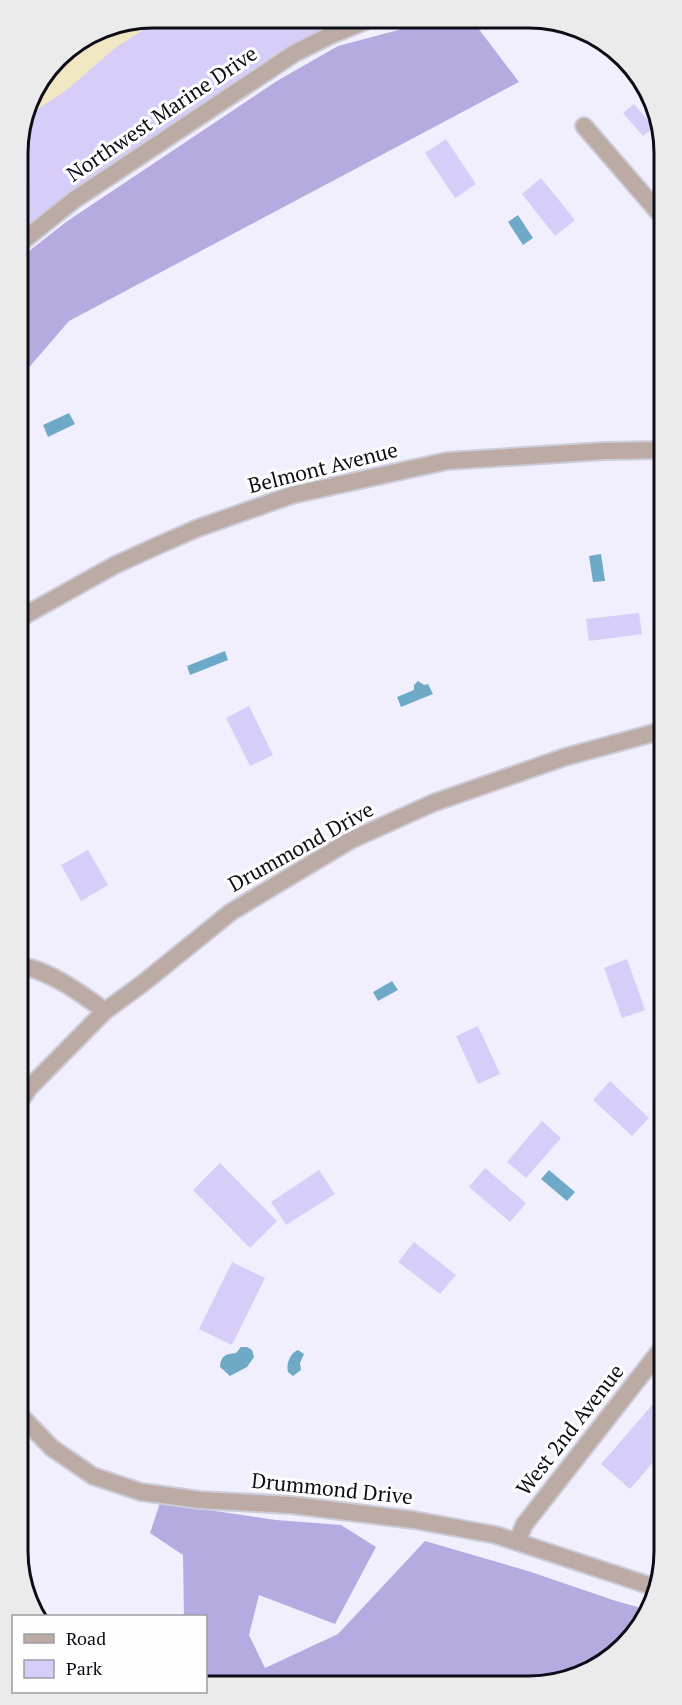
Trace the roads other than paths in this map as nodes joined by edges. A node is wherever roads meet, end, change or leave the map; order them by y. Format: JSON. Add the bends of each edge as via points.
{"nodes":[{"id":1,"x":348,"y":28,"type":"edge"},
{"id":2,"x":584,"y":126,"type":"dead end"},
{"id":3,"x":654,"y":207,"type":"edge"},
{"id":4,"x":29,"y":236,"type":"edge"},
{"id":5,"x":654,"y":450,"type":"edge"},
{"id":6,"x":29,"y":613,"type":"edge"},
{"id":7,"x":654,"y":733,"type":"edge"},
{"id":8,"x":28,"y":967,"type":"edge"},
{"id":9,"x":105,"y":1011,"type":"junction"},
{"id":10,"x":28,"y":1089,"type":"edge"},
{"id":11,"x":653,"y":1360,"type":"edge"},
{"id":12,"x":28,"y":1423,"type":"edge"},
{"id":13,"x":517,"y":1542,"type":"junction"},
{"id":14,"x":649,"y":1585,"type":"edge"}],
"edges":[{"from":1,"to":4,"type":"street","name":"Northwest Marine Drive","via":[[295,53],[74,200]]},
{"from":2,"to":3,"type":"street"},
{"from":5,"to":6,"type":"street","name":"Belmont Avenue","via":[[447,461],[292,495],[169,540]]},
{"from":7,"to":9,"type":"street","name":"Drummond Drive","via":[[565,757],[433,803],[351,840],[231,912]]},
{"from":8,"to":9,"type":"street","via":[[81,993]]},
{"from":9,"to":10,"type":"street","name":"Drummond Drive"},
{"from":11,"to":13,"type":"street","name":"West 2nd Avenue","via":[[525,1525]]},
{"from":12,"to":13,"type":"street","name":"Drummond Drive","via":[[52,1448],[93,1476],[141,1492],[414,1520]]},
{"from":13,"to":14,"type":"street","name":"Drummond Drive"}]}
